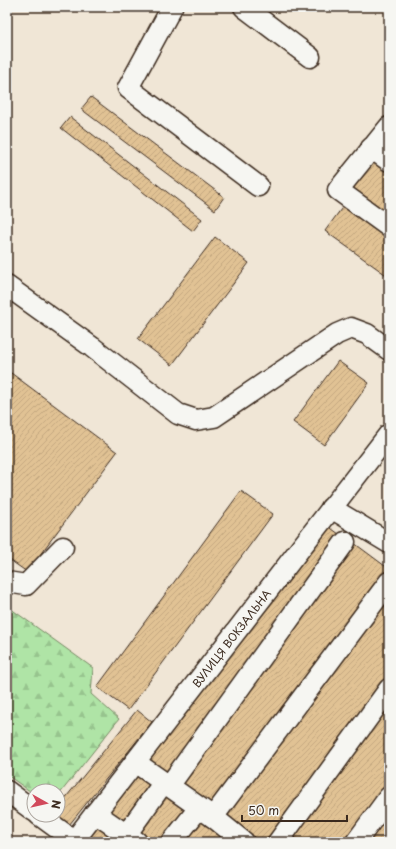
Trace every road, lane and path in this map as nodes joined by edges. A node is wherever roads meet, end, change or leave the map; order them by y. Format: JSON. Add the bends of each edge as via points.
{"nodes":[{"id":1,"x":172,"y":7,"type":"edge"},
{"id":2,"x":244,"y":7,"type":"edge"},
{"id":3,"x":310,"y":57,"type":"dead end"},
{"id":4,"x":389,"y":127,"type":"edge"},
{"id":5,"x":372,"y":148,"type":"junction"},
{"id":6,"x":389,"y":161,"type":"edge"},
{"id":7,"x":258,"y":186,"type":"dead end"},
{"id":8,"x":389,"y":227,"type":"edge"},
{"id":9,"x":7,"y":286,"type":"edge"},
{"id":10,"x":389,"y":350,"type":"edge"},
{"id":11,"x":389,"y":434,"type":"edge"},
{"id":12,"x":331,"y":508,"type":"junction"},
{"id":13,"x":345,"y":542,"type":"dead end"},
{"id":14,"x":389,"y":543,"type":"edge"},
{"id":15,"x":63,"y":547,"type":"dead end"},
{"id":16,"x":7,"y":582,"type":"edge"},
{"id":17,"x":389,"y":582,"type":"edge"},
{"id":18,"x":389,"y":689,"type":"edge"},
{"id":19,"x":135,"y":762,"type":"junction"},
{"id":20,"x":167,"y":784,"type":"junction"},
{"id":21,"x":7,"y":791,"type":"edge"},
{"id":22,"x":389,"y":797,"type":"edge"},
{"id":23,"x":26,"y":805,"type":"edge"},
{"id":24,"x":206,"y":812,"type":"junction"},
{"id":25,"x":95,"y":813,"type":"junction"},
{"id":26,"x":49,"y":823,"type":"edge"},
{"id":27,"x":132,"y":839,"type":"edge"},
{"id":28,"x":236,"y":840,"type":"edge"},
{"id":29,"x":74,"y":842,"type":"edge"},
{"id":30,"x":172,"y":842,"type":"edge"},
{"id":31,"x":278,"y":842,"type":"edge"},
{"id":32,"x":356,"y":842,"type":"edge"}],
"edges":[{"from":1,"to":7,"type":"street","via":[[128,88]]},
{"from":2,"to":3,"type":"street"},
{"from":4,"to":5,"type":"street"},
{"from":5,"to":6,"type":"street"},
{"from":5,"to":8,"type":"street","via":[[338,190]]},
{"from":9,"to":10,"type":"street","via":[[92,347],[178,414],[196,420],[214,417],[337,334],[351,328],[367,334]]},
{"from":11,"to":12,"type":"street","name":"ВУЛИЦЯ ВОКЗАЛЬНА"},
{"from":12,"to":14,"type":"street"},
{"from":12,"to":19,"type":"street","name":"ВУЛИЦЯ ВОКЗАЛЬНА"},
{"from":13,"to":20,"type":"street"},
{"from":15,"to":16,"type":"street","via":[[26,586]]},
{"from":17,"to":24,"type":"street"},
{"from":18,"to":31,"type":"street"},
{"from":19,"to":20,"type":"street"},
{"from":19,"to":25,"type":"street","name":"ВУЛИЦЯ ВОКЗАЛЬНА"},
{"from":20,"to":24,"type":"street"},
{"from":20,"to":27,"type":"street"},
{"from":21,"to":23,"type":"street"},
{"from":22,"to":32,"type":"street"},
{"from":24,"to":28,"type":"street"},
{"from":24,"to":30,"type":"street"},
{"from":25,"to":27,"type":"street"},
{"from":25,"to":29,"type":"street","name":"ВУЛИЦЯ ВОКЗАЛЬНА"},
{"from":26,"to":29,"type":"street"}]}
